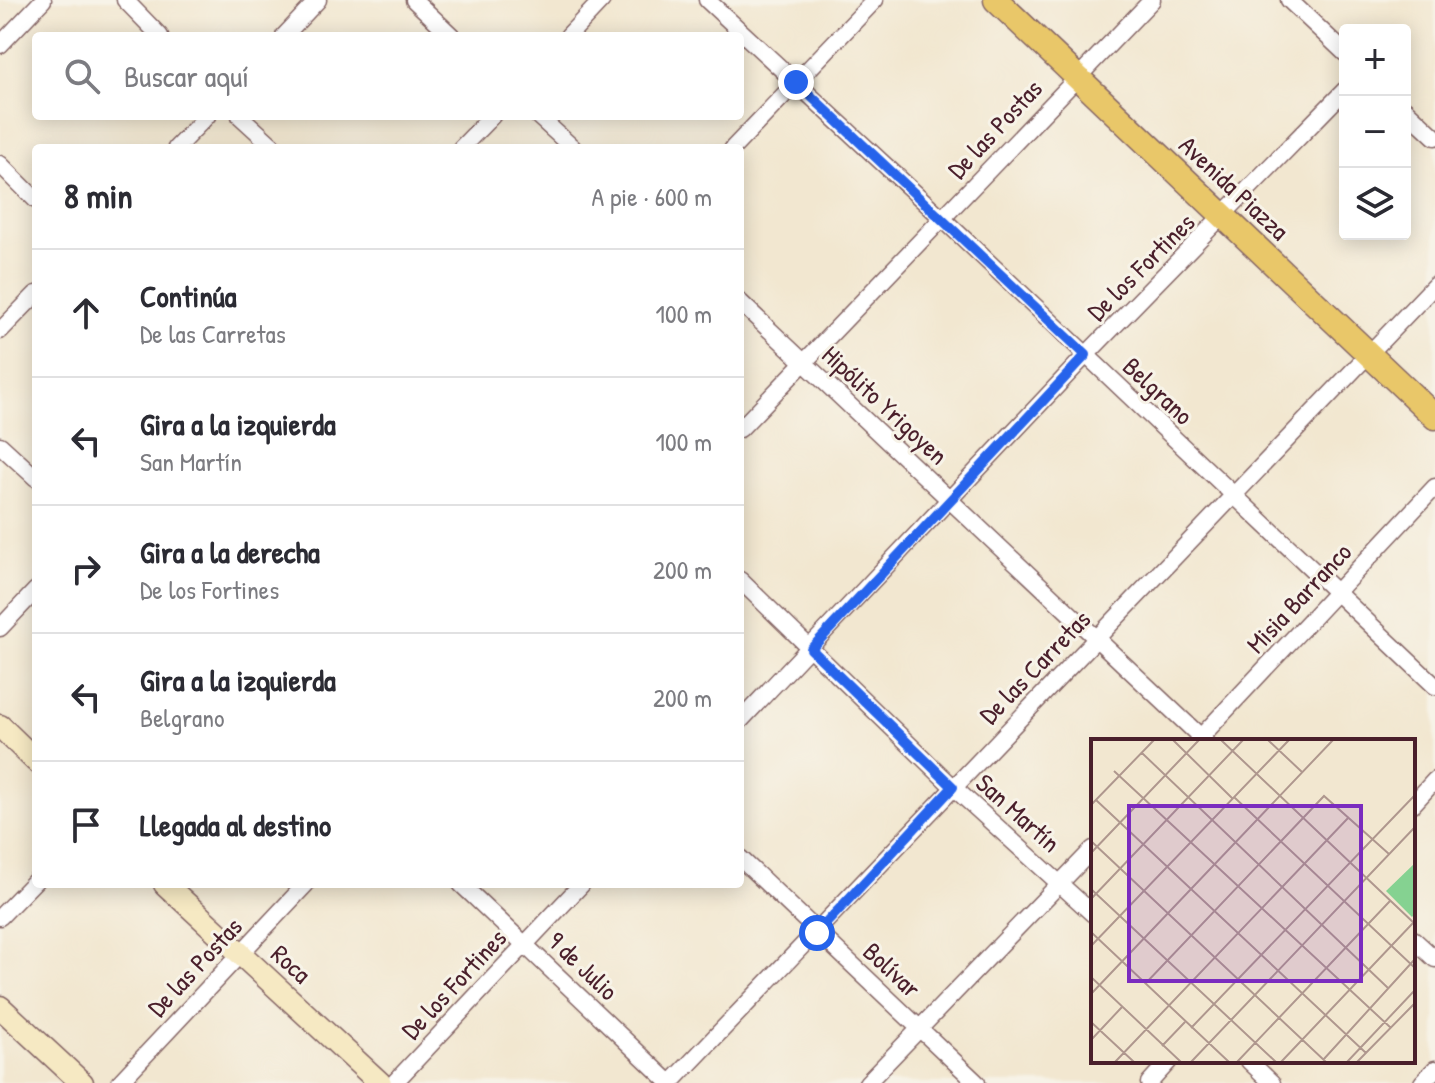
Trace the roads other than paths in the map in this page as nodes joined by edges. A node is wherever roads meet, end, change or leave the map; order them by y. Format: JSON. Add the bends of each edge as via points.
{"nodes":[{"id":1,"x":43,"y":0,"type":"edge"},
{"id":2,"x":125,"y":0,"type":"edge"},
{"id":3,"x":318,"y":0,"type":"edge"},
{"id":4,"x":414,"y":0,"type":"edge"},
{"id":5,"x":602,"y":0,"type":"edge"},
{"id":6,"x":707,"y":0,"type":"edge"},
{"id":7,"x":875,"y":0,"type":"edge"},
{"id":8,"x":996,"y":0,"type":"edge"},
{"id":9,"x":1152,"y":0,"type":"edge"},
{"id":10,"x":1289,"y":0,"type":"edge"},
{"id":11,"x":156,"y":32,"type":"edge"},
{"id":12,"x":288,"y":32,"type":"edge"},
{"id":13,"x":448,"y":32,"type":"edge"},
{"id":14,"x":572,"y":32,"type":"edge"},
{"id":15,"x":742,"y":32,"type":"edge"},
{"id":16,"x":744,"y":34,"type":"edge"},
{"id":17,"x":0,"y":45,"type":"edge"},
{"id":18,"x":1339,"y":47,"type":"edge"},
{"id":19,"x":1076,"y":77,"type":"junction"},
{"id":20,"x":796,"y":82,"type":"junction"},
{"id":21,"x":1339,"y":96,"type":"edge"},
{"id":22,"x":1411,"y":115,"type":"edge"},
{"id":23,"x":203,"y":120,"type":"edge"},
{"id":24,"x":244,"y":120,"type":"edge"},
{"id":25,"x":488,"y":120,"type":"edge"},
{"id":26,"x":542,"y":120,"type":"edge"},
{"id":27,"x":1435,"y":137,"type":"edge"},
{"id":28,"x":180,"y":144,"type":"edge"},
{"id":29,"x":271,"y":144,"type":"edge"},
{"id":30,"x":465,"y":144,"type":"edge"},
{"id":31,"x":569,"y":144,"type":"edge"},
{"id":32,"x":737,"y":144,"type":"edge"},
{"id":33,"x":0,"y":164,"type":"edge"},
{"id":34,"x":32,"y":196,"type":"edge"},
{"id":35,"x":1224,"y":217,"type":"junction"},
{"id":36,"x":943,"y":219,"type":"junction"},
{"id":37,"x":1435,"y":285,"type":"edge"},
{"id":38,"x":32,"y":298,"type":"edge"},
{"id":39,"x":744,"y":306,"type":"edge"},
{"id":40,"x":0,"y":331,"type":"edge"},
{"id":41,"x":1368,"y":354,"type":"junction"},
{"id":42,"x":1086,"y":355,"type":"junction"},
{"id":43,"x":804,"y":362,"type":"junction"},
{"id":44,"x":1435,"y":417,"type":"edge"},
{"id":45,"x":744,"y":425,"type":"edge"},
{"id":46,"x":0,"y":445,"type":"edge"},
{"id":47,"x":32,"y":474,"type":"edge"},
{"id":48,"x":1435,"y":487,"type":"edge"},
{"id":49,"x":1232,"y":494,"type":"junction"},
{"id":50,"x":951,"y":500,"type":"junction"},
{"id":51,"x":744,"y":584,"type":"edge"},
{"id":52,"x":32,"y":594,"type":"edge"},
{"id":53,"x":1337,"y":594,"type":"junction"},
{"id":54,"x":0,"y":628,"type":"edge"},
{"id":55,"x":1097,"y":637,"type":"junction"},
{"id":56,"x":811,"y":649,"type":"junction"},
{"id":57,"x":1435,"y":686,"type":"edge"},
{"id":58,"x":744,"y":717,"type":"edge"},
{"id":59,"x":0,"y":726,"type":"edge"},
{"id":60,"x":1200,"y":739,"type":"edge"},
{"id":61,"x":1202,"y":739,"type":"edge"},
{"id":62,"x":32,"y":757,"type":"edge"},
{"id":63,"x":1435,"y":780,"type":"edge"},
{"id":64,"x":953,"y":787,"type":"junction"},
{"id":65,"x":1415,"y":802,"type":"edge"},
{"id":66,"x":1091,"y":851,"type":"edge"},
{"id":67,"x":744,"y":862,"type":"edge"},
{"id":68,"x":1060,"y":883,"type":"junction"},
{"id":69,"x":32,"y":884,"type":"edge"},
{"id":70,"x":169,"y":888,"type":"edge"},
{"id":71,"x":302,"y":888,"type":"edge"},
{"id":72,"x":465,"y":888,"type":"edge"},
{"id":73,"x":578,"y":888,"type":"edge"},
{"id":74,"x":1091,"y":912,"type":"edge"},
{"id":75,"x":0,"y":917,"type":"edge"},
{"id":76,"x":817,"y":933,"type":"junction"},
{"id":77,"x":1415,"y":941,"type":"edge"},
{"id":78,"x":524,"y":944,"type":"junction"},
{"id":79,"x":240,"y":954,"type":"junction"},
{"id":80,"x":1435,"y":959,"type":"edge"},
{"id":81,"x":0,"y":1007,"type":"edge"},
{"id":82,"x":920,"y":1029,"type":"junction"},
{"id":83,"x":1167,"y":1063,"type":"edge"},
{"id":84,"x":1251,"y":1063,"type":"edge"},
{"id":85,"x":1435,"y":1069,"type":"edge"},
{"id":86,"x":82,"y":1083,"type":"edge"},
{"id":87,"x":119,"y":1083,"type":"edge"},
{"id":88,"x":380,"y":1083,"type":"edge"},
{"id":89,"x":394,"y":1083,"type":"edge"},
{"id":90,"x":671,"y":1083,"type":"edge"},
{"id":91,"x":867,"y":1083,"type":"edge"},
{"id":92,"x":977,"y":1083,"type":"edge"},
{"id":93,"x":1149,"y":1083,"type":"edge"},
{"id":94,"x":1272,"y":1083,"type":"edge"},
{"id":95,"x":1422,"y":1083,"type":"edge"}],
"edges":[{"from":1,"to":17,"type":"street"},
{"from":2,"to":11,"type":"street"},
{"from":3,"to":12,"type":"street"},
{"from":4,"to":13,"type":"street"},
{"from":5,"to":14,"type":"street"},
{"from":6,"to":15,"type":"street","name":"Belgrano"},
{"from":7,"to":20,"type":"street"},
{"from":8,"to":19,"type":"main road","name":"Avenida Piazza"},
{"from":9,"to":19,"type":"street","name":"De las Postas"},
{"from":10,"to":18,"type":"street"},
{"from":16,"to":20,"type":"street","name":"Belgrano"},
{"from":19,"to":35,"type":"main road","name":"Avenida Piazza"},
{"from":19,"to":36,"type":"street","name":"De las Postas"},
{"from":20,"to":32,"type":"street"},
{"from":20,"to":36,"type":"street","name":"Belgrano"},
{"from":21,"to":35,"type":"street","name":"De los Fortines"},
{"from":22,"to":27,"type":"street"},
{"from":23,"to":28,"type":"street"},
{"from":24,"to":29,"type":"street"},
{"from":25,"to":30,"type":"street"},
{"from":26,"to":31,"type":"street"},
{"from":33,"to":34,"type":"street"},
{"from":35,"to":41,"type":"main road","name":"Avenida Piazza"},
{"from":35,"to":42,"type":"street","name":"De los Fortines"},
{"from":36,"to":42,"type":"street","name":"Belgrano"},
{"from":36,"to":43,"type":"street","name":"De las Postas"},
{"from":37,"to":41,"type":"street","name":"De las Carretas"},
{"from":38,"to":40,"type":"street"},
{"from":39,"to":43,"type":"street","name":"Hipólito Yrigoyen"},
{"from":41,"to":44,"type":"main road","name":"Avenida Piazza"},
{"from":41,"to":49,"type":"street","name":"De las Carretas"},
{"from":42,"to":49,"type":"street","name":"Belgrano"},
{"from":42,"to":50,"type":"street","name":"De los Fortines"},
{"from":43,"to":45,"type":"street","name":"De las Postas"},
{"from":43,"to":50,"type":"street","name":"Hipólito Yrigoyen"},
{"from":46,"to":47,"type":"street"},
{"from":48,"to":53,"type":"street","name":"Misia Barranco"},
{"from":49,"to":53,"type":"street","name":"Belgrano"},
{"from":49,"to":55,"type":"street","name":"De las Carretas"},
{"from":50,"to":55,"type":"street","name":"Hipólito Yrigoyen"},
{"from":50,"to":56,"type":"street","name":"De los Fortines"},
{"from":51,"to":56,"type":"street","name":"San Martín"},
{"from":52,"to":54,"type":"street"},
{"from":53,"to":57,"type":"street","name":"Belgrano"},
{"from":53,"to":61,"type":"street","name":"Misia Barranco"},
{"from":55,"to":60,"type":"street","name":"Hipólito Yrigoyen"},
{"from":55,"to":64,"type":"street","name":"De las Carretas"},
{"from":56,"to":58,"type":"street","name":"De los Fortines"},
{"from":56,"to":64,"type":"street","name":"San Martín"},
{"from":59,"to":62,"type":"street"},
{"from":63,"to":65,"type":"street"},
{"from":64,"to":68,"type":"street","name":"San Martín"},
{"from":64,"to":76,"type":"street","name":"De las Carretas"},
{"from":66,"to":68,"type":"street"},
{"from":67,"to":76,"type":"street","name":"Bolívar"},
{"from":68,"to":74,"type":"street","name":"San Martín"},
{"from":68,"to":82,"type":"street"},
{"from":69,"to":75,"type":"street"},
{"from":70,"to":79,"type":"street","name":"Roca"},
{"from":71,"to":79,"type":"street","name":"De las Postas"},
{"from":72,"to":78,"type":"street","name":"9 de Julio"},
{"from":73,"to":78,"type":"street","name":"De los Fortines"},
{"from":76,"to":82,"type":"street","name":"Bolívar"},
{"from":76,"to":90,"type":"street","name":"De las Carretas"},
{"from":77,"to":80,"type":"street"},
{"from":78,"to":89,"type":"street","name":"De los Fortines"},
{"from":78,"to":90,"type":"street","name":"9 de Julio"},
{"from":79,"to":87,"type":"street","name":"De las Postas"},
{"from":79,"to":88,"type":"street","name":"Roca"},
{"from":81,"to":86,"type":"street"},
{"from":82,"to":91,"type":"street"},
{"from":82,"to":92,"type":"street","name":"Bolívar"},
{"from":83,"to":93,"type":"street"},
{"from":84,"to":94,"type":"street"},
{"from":85,"to":95,"type":"street"}]}
